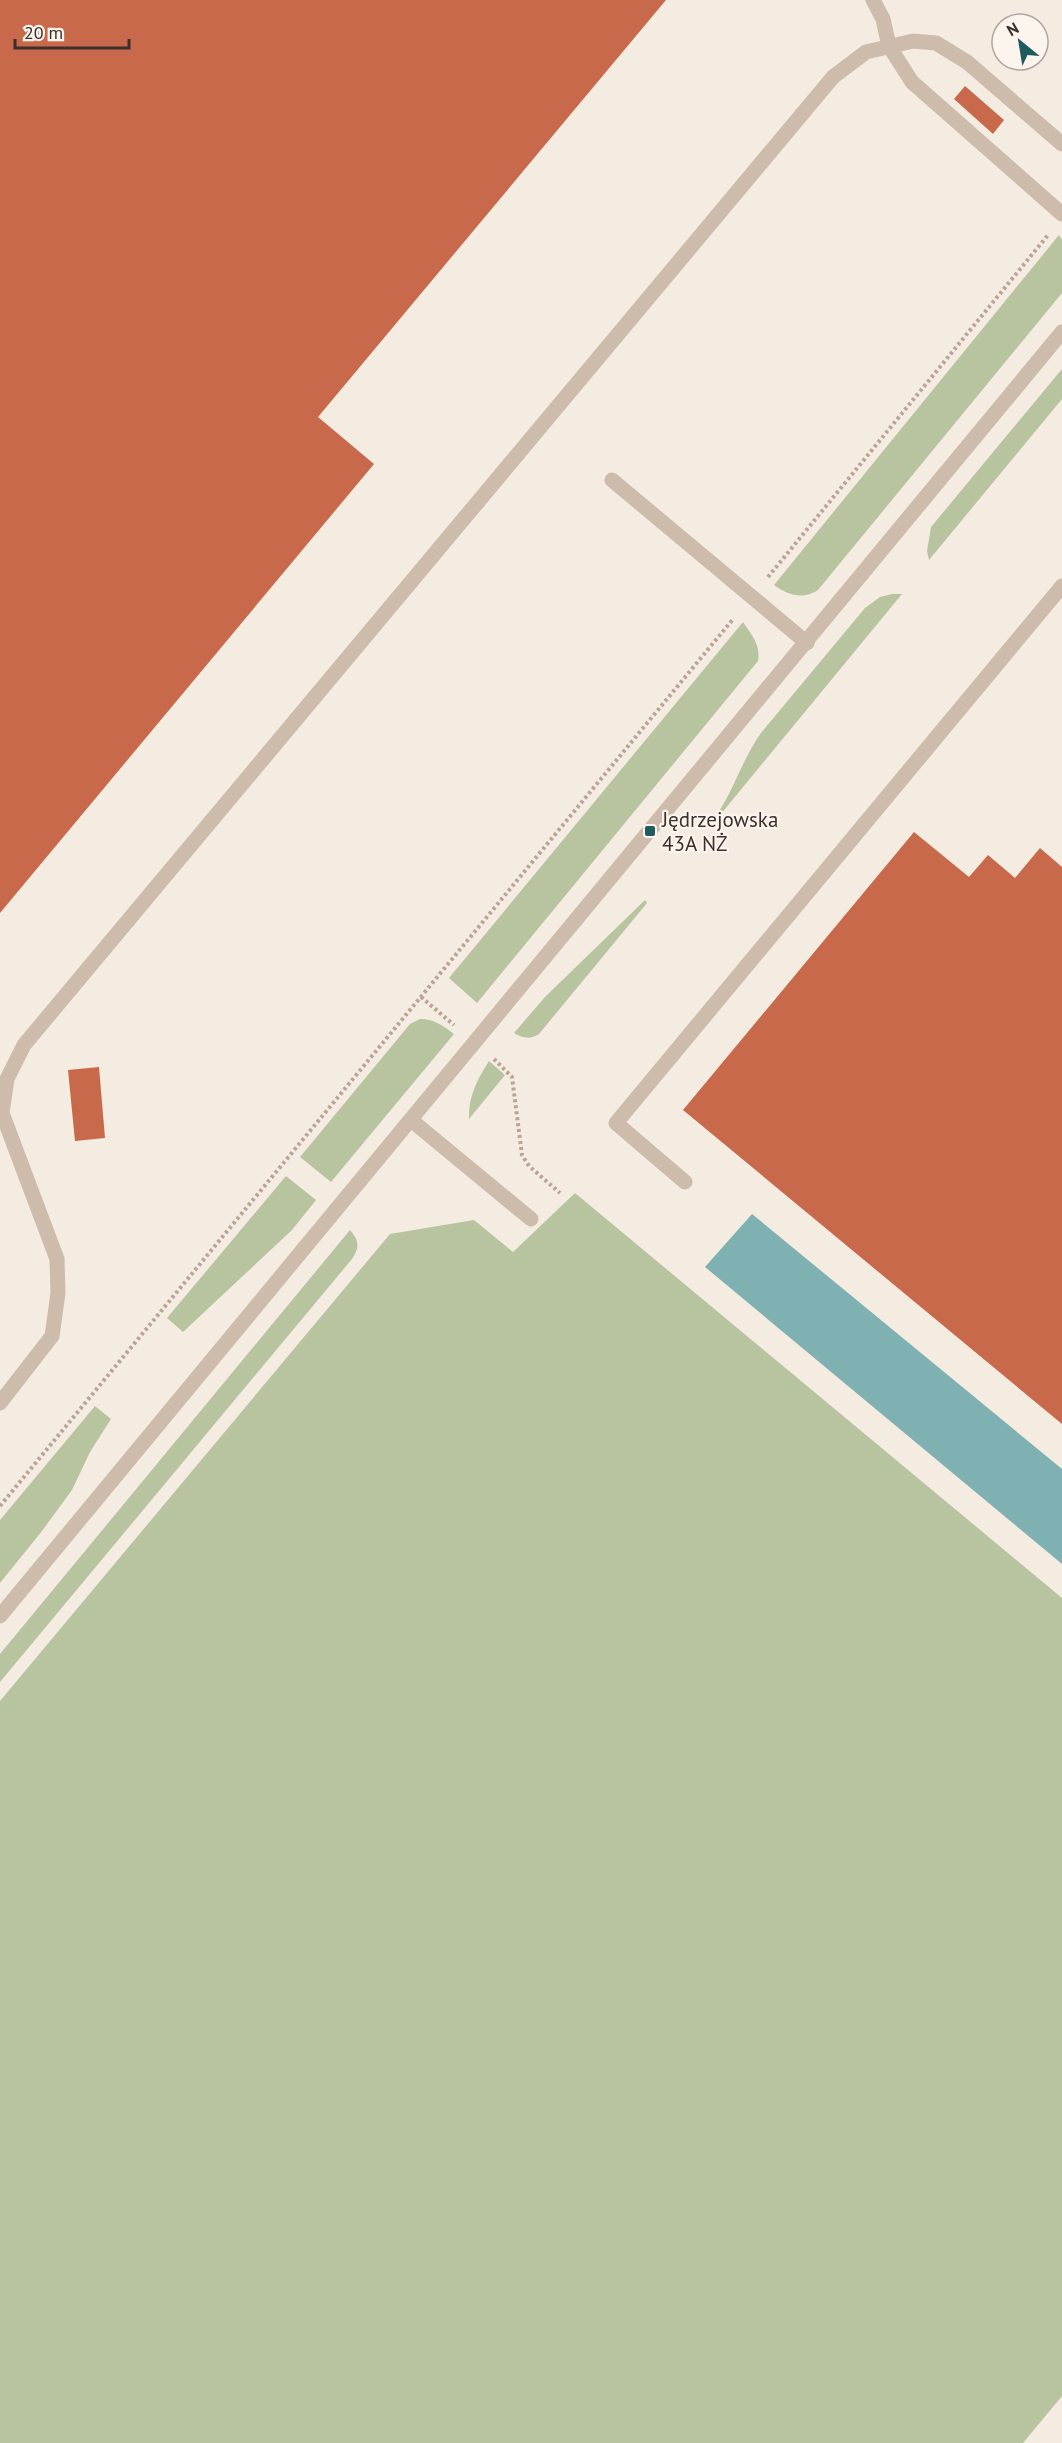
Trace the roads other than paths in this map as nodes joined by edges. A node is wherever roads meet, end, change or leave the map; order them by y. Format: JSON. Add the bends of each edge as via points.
{"nodes":[{"id":1,"x":873,"y":0,"type":"edge"},
{"id":2,"x":889,"y":46,"type":"junction"},
{"id":3,"x":1062,"y":144,"type":"edge"},
{"id":4,"x":1058,"y":220,"type":"edge"},
{"id":5,"x":1062,"y":332,"type":"edge"},
{"id":6,"x":612,"y":480,"type":"dead end"},
{"id":7,"x":1062,"y":586,"type":"edge"},
{"id":8,"x":807,"y":643,"type":"junction"},
{"id":9,"x":411,"y":1120,"type":"junction"},
{"id":10,"x":685,"y":1182,"type":"dead end"},
{"id":11,"x":531,"y":1219,"type":"dead end"},
{"id":12,"x":0,"y":1404,"type":"edge"},
{"id":13,"x":0,"y":1616,"type":"edge"}],
"edges":[{"from":1,"to":2,"type":"street","via":[[883,19]]},
{"from":2,"to":3,"type":"street","via":[[913,41],[936,43],[967,62]]},
{"from":2,"to":4,"type":"street","via":[[912,82]]},
{"from":2,"to":12,"type":"street","via":[[866,52],[833,77],[24,1045],[7,1079],[2,1113],[57,1258],[58,1293],[52,1336]]},
{"from":5,"to":8,"type":"street"},
{"from":6,"to":8,"type":"street"},
{"from":7,"to":10,"type":"street","via":[[616,1123]]},
{"from":8,"to":9,"type":"street"},
{"from":9,"to":11,"type":"street"},
{"from":9,"to":13,"type":"street"}]}
